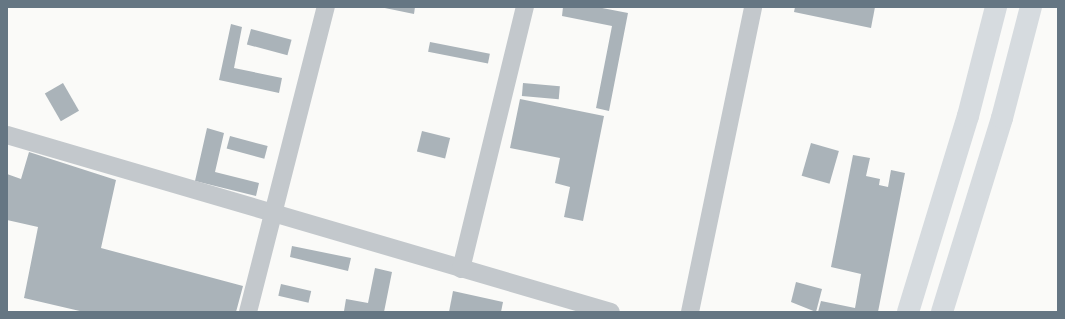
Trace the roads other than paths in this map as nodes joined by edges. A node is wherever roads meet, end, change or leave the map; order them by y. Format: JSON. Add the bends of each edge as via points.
{"nodes":[{"id":1,"x":326,"y":7,"type":"edge"},
{"id":2,"x":526,"y":7,"type":"edge"},
{"id":3,"x":753,"y":7,"type":"edge"},
{"id":4,"x":996,"y":7,"type":"edge"},
{"id":5,"x":1031,"y":7,"type":"edge"},
{"id":6,"x":7,"y":135,"type":"edge"},
{"id":7,"x":273,"y":216,"type":"junction"},
{"id":8,"x":462,"y":269,"type":"junction"},
{"id":9,"x":248,"y":312,"type":"edge"},
{"id":10,"x":611,"y":312,"type":"edge"},
{"id":11,"x":690,"y":312,"type":"edge"},
{"id":12,"x":908,"y":312,"type":"edge"},
{"id":13,"x":942,"y":312,"type":"edge"}],
"edges":[{"from":1,"to":7,"type":"street"},
{"from":2,"to":8,"type":"street"},
{"from":3,"to":11,"type":"street"},
{"from":4,"to":12,"type":"main road","via":[[968,116]]},
{"from":5,"to":13,"type":"main road","via":[[1002,118]]},
{"from":6,"to":7,"type":"street"},
{"from":7,"to":8,"type":"street"},
{"from":7,"to":9,"type":"street"},
{"from":8,"to":10,"type":"street"}]}
